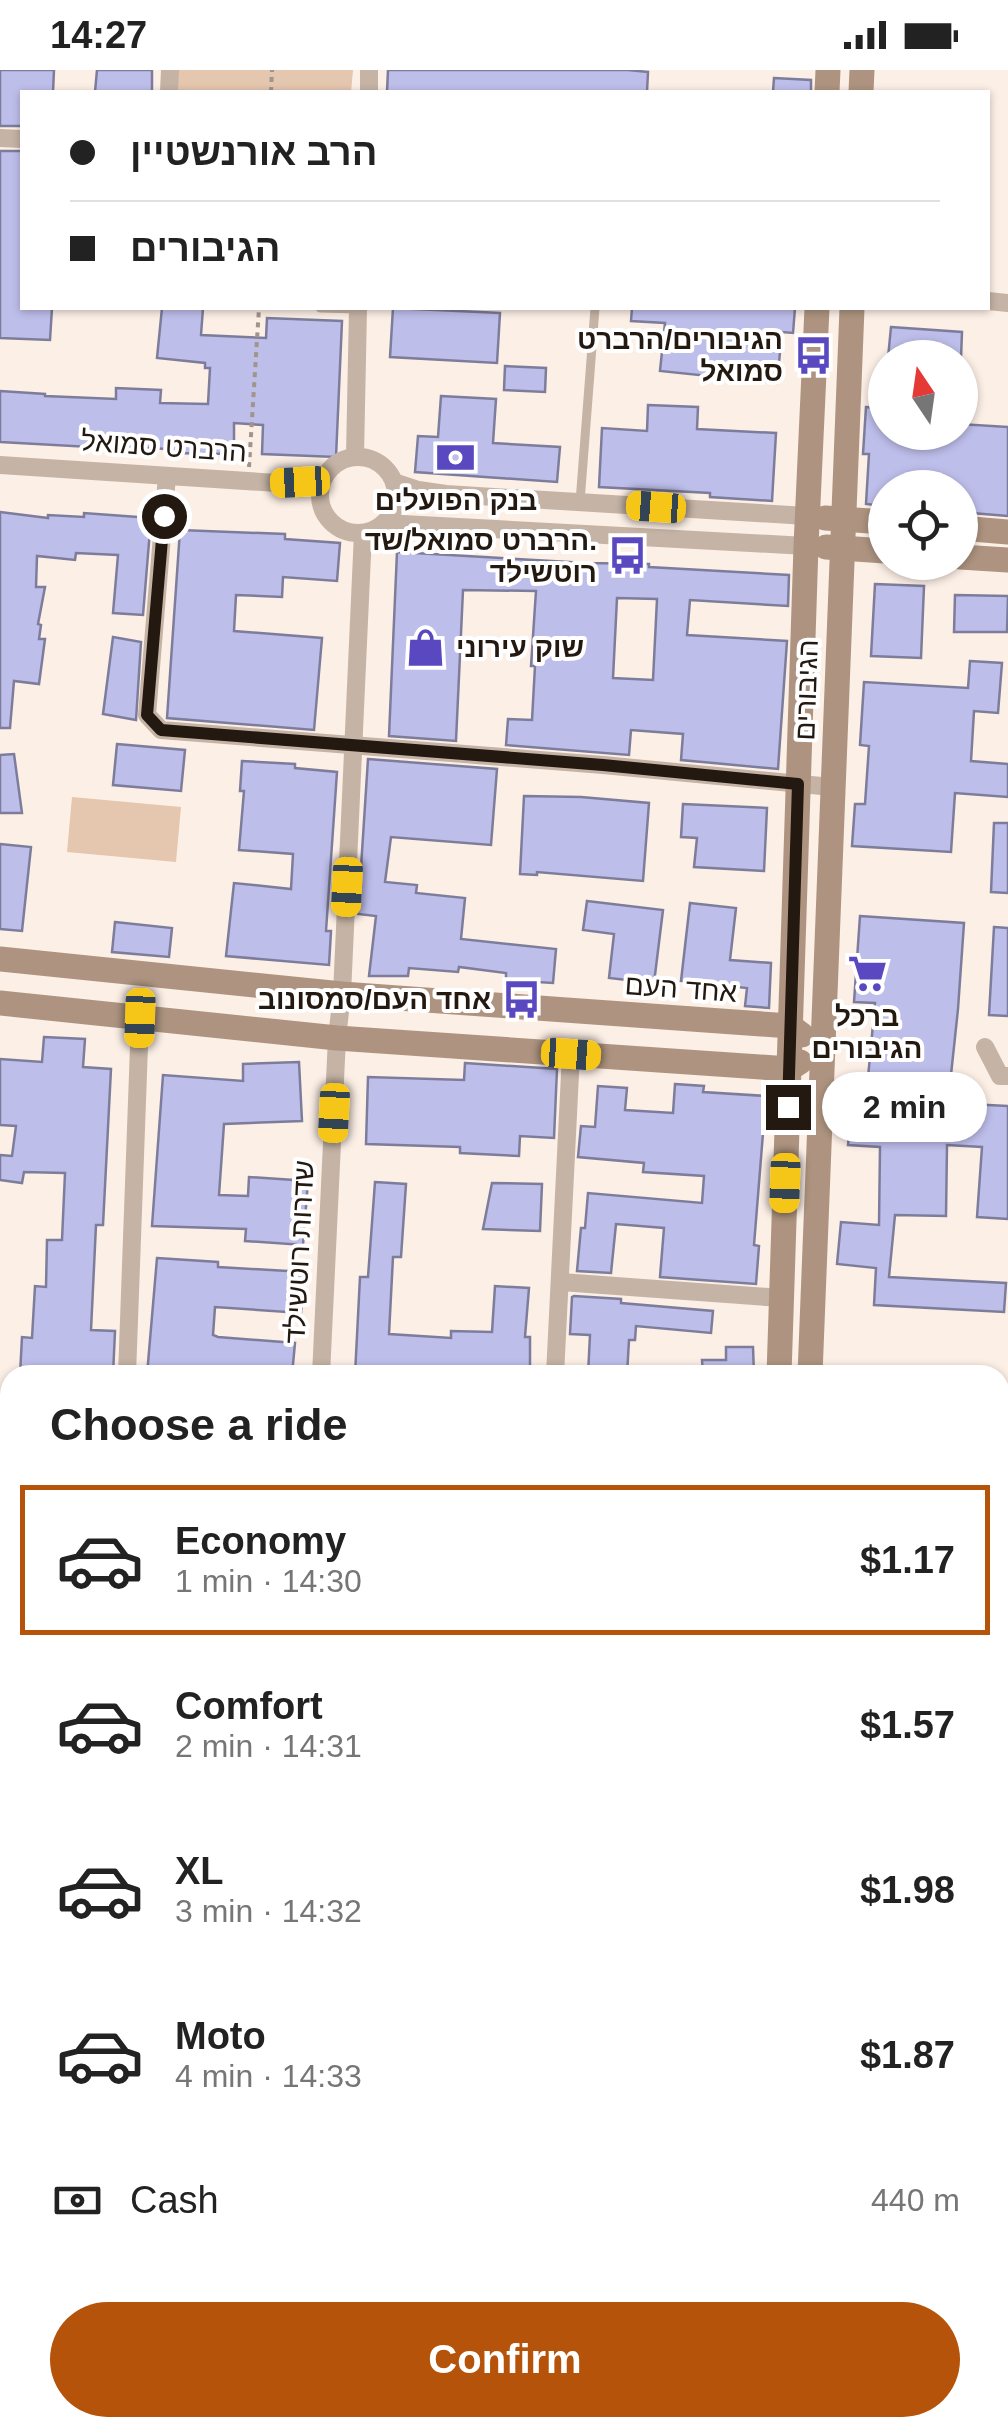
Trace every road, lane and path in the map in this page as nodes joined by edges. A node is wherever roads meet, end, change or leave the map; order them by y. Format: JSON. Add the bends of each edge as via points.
{"nodes":[{"id":1,"x":259,"y":310,"type":"edge"},
{"id":2,"x":358,"y":310,"type":"edge"},
{"id":3,"x":595,"y":310,"type":"edge"},
{"id":4,"x":817,"y":310,"type":"edge"},
{"id":5,"x":852,"y":310,"type":"edge"},
{"id":6,"x":355,"y":456,"type":"junction"},
{"id":7,"x":0,"y":465,"type":"edge"},
{"id":8,"x":167,"y":476,"type":"junction"},
{"id":9,"x":324,"y":476,"type":"junction"},
{"id":10,"x":248,"y":482,"type":"junction"},
{"id":11,"x":394,"y":482,"type":"junction"},
{"id":12,"x":580,"y":502,"type":"junction"},
{"id":13,"x":808,"y":516,"type":"junction"},
{"id":14,"x":842,"y":519,"type":"junction"},
{"id":15,"x":868,"y":521,"type":"edge"},
{"id":16,"x":384,"y":523,"type":"junction"},
{"id":17,"x":978,"y":530,"type":"edge"},
{"id":18,"x":363,"y":532,"type":"junction"},
{"id":19,"x":1008,"y":532,"type":"edge"},
{"id":20,"x":806,"y":546,"type":"junction"},
{"id":21,"x":841,"y":548,"type":"junction"},
{"id":22,"x":868,"y":550,"type":"edge"},
{"id":23,"x":978,"y":558,"type":"edge"},
{"id":24,"x":1008,"y":560,"type":"edge"},
{"id":25,"x":353,"y":746,"type":"junction"},
{"id":26,"x":798,"y":784,"type":"junction"},
{"id":27,"x":832,"y":787,"type":"junction"},
{"id":28,"x":0,"y":958,"type":"edge"},
{"id":29,"x":342,"y":994,"type":"junction"},
{"id":30,"x":0,"y":1003,"type":"edge"},
{"id":31,"x":140,"y":1018,"type":"junction"},
{"id":32,"x":790,"y":1026,"type":"junction"},
{"id":33,"x":337,"y":1038,"type":"junction"},
{"id":34,"x":985,"y":1047,"type":"dead end"},
{"id":35,"x":822,"y":1050,"type":"junction"},
{"id":36,"x":571,"y":1054,"type":"junction"},
{"id":37,"x":788,"y":1069,"type":"junction"},
{"id":38,"x":1008,"y":1076,"type":"edge"},
{"id":39,"x":561,"y":1282,"type":"junction"},
{"id":40,"x":781,"y":1298,"type":"junction"},
{"id":41,"x":127,"y":1365,"type":"edge"},
{"id":42,"x":321,"y":1365,"type":"edge"},
{"id":43,"x":556,"y":1365,"type":"edge"},
{"id":44,"x":778,"y":1365,"type":"edge"},
{"id":45,"x":810,"y":1365,"type":"edge"}],
"edges":[{"from":1,"to":10,"type":"path"},
{"from":2,"to":6,"type":"street"},
{"from":3,"to":12,"type":"lane"},
{"from":4,"to":13,"type":"street","name":"הגיבורים"},
{"from":5,"to":14,"type":"street","name":"הגיבורים"},
{"from":6,"to":9,"type":"street"},
{"from":6,"to":11,"type":"street","via":[[379,462]]},
{"from":7,"to":8,"type":"street","name":"הרברט סמואל"},
{"from":8,"to":10,"type":"street","name":"הרברט סמואל"},
{"from":8,"to":25,"type":"street","via":[[147,715],[161,730]]},
{"from":9,"to":10,"type":"street","name":"הרברט סמואל"},
{"from":9,"to":18,"type":"street","via":[[320,500],[330,522]]},
{"from":11,"to":12,"type":"street","via":[[446,494]]},
{"from":11,"to":16,"type":"street","via":[[395,504]]},
{"from":12,"to":13,"type":"street"},
{"from":13,"to":14,"type":"street"},
{"from":13,"to":20,"type":"street","name":"הגיבורים"},
{"from":14,"to":15,"type":"street"},
{"from":14,"to":21,"type":"street","name":"הגיבורים"},
{"from":16,"to":18,"type":"street"},
{"from":16,"to":20,"type":"street"},
{"from":17,"to":19,"type":"street"},
{"from":18,"to":25,"type":"street","name":"שדרות רוטשילד"},
{"from":20,"to":21,"type":"street"},
{"from":20,"to":26,"type":"street","name":"הגיבורים"},
{"from":21,"to":22,"type":"street"},
{"from":21,"to":27,"type":"street","name":"הגיבורים"},
{"from":23,"to":24,"type":"street"},
{"from":25,"to":26,"type":"street"},
{"from":25,"to":29,"type":"street","name":"שדרות רוטשילד"},
{"from":26,"to":27,"type":"street"},
{"from":26,"to":32,"type":"street","name":"הגיבורים"},
{"from":27,"to":35,"type":"street","name":"הגיבורים"},
{"from":28,"to":29,"type":"street","name":"אחד העם"},
{"from":29,"to":32,"type":"street","name":"אחד העם"},
{"from":29,"to":33,"type":"street","name":"שדרות רוטשילד"},
{"from":30,"to":31,"type":"street"},
{"from":31,"to":33,"type":"street"},
{"from":31,"to":41,"type":"street"},
{"from":32,"to":35,"type":"street"},
{"from":32,"to":37,"type":"street","name":"הגיבורים"},
{"from":33,"to":36,"type":"street"},
{"from":33,"to":42,"type":"street","name":"שדרות רוטשילד"},
{"from":34,"to":38,"type":"street","via":[[1000,1076]]},
{"from":35,"to":37,"type":"street"},
{"from":35,"to":45,"type":"street","name":"הגיבורים"},
{"from":36,"to":37,"type":"street"},
{"from":36,"to":39,"type":"street"},
{"from":37,"to":40,"type":"street","name":"הגיבורים"},
{"from":39,"to":40,"type":"street"},
{"from":39,"to":43,"type":"street"},
{"from":40,"to":44,"type":"street","name":"הגיבורים"}]}
